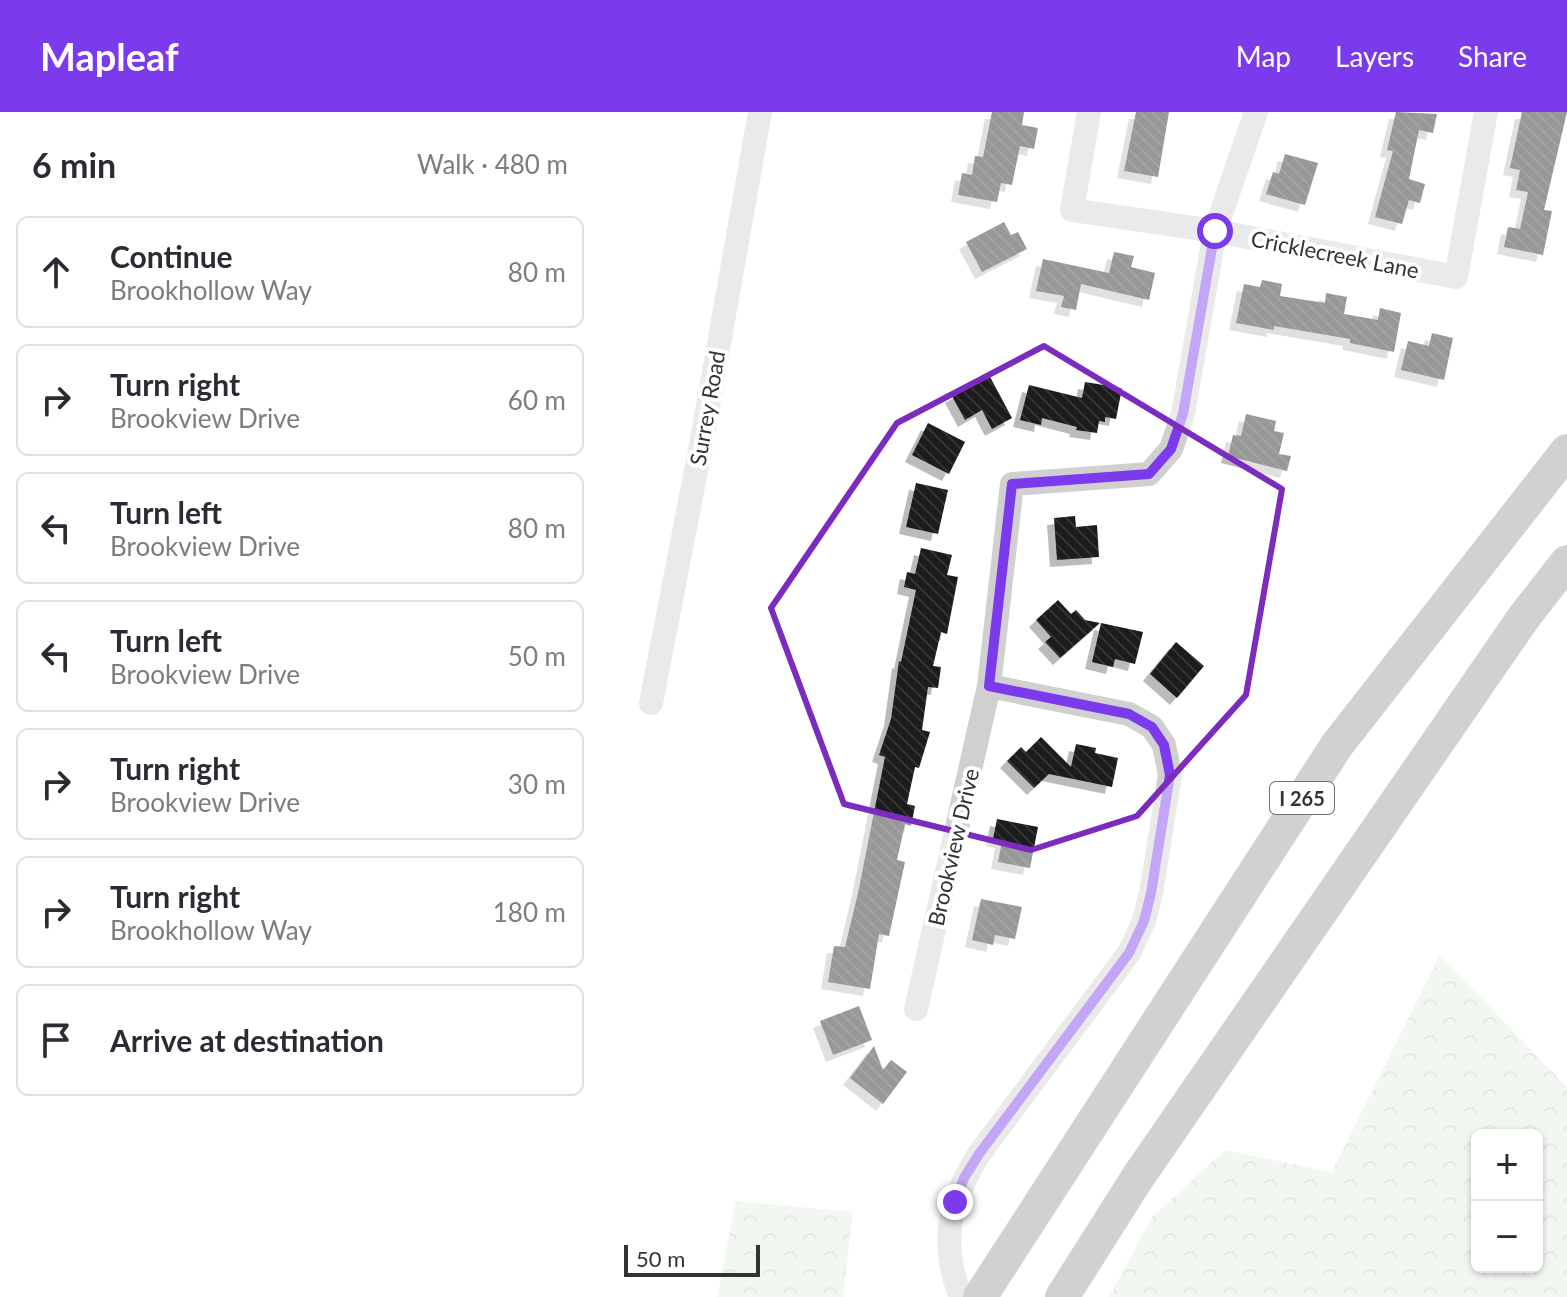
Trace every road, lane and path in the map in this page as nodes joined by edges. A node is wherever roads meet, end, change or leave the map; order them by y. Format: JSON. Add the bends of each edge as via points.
{"nodes":[{"id":1,"x":760,"y":112,"type":"edge"},
{"id":2,"x":1089,"y":112,"type":"edge"},
{"id":3,"x":1256,"y":112,"type":"edge"},
{"id":4,"x":1486,"y":112,"type":"edge"},
{"id":5,"x":1215,"y":231,"type":"junction"},
{"id":6,"x":1567,"y":451,"type":"edge"},
{"id":7,"x":1567,"y":562,"type":"edge"},
{"id":8,"x":989,"y":686,"type":"junction"},
{"id":9,"x":651,"y":703,"type":"dead end"},
{"id":10,"x":916,"y":1009,"type":"dead end"},
{"id":11,"x":961,"y":1297,"type":"edge"},
{"id":12,"x":980,"y":1297,"type":"edge"},
{"id":13,"x":1062,"y":1297,"type":"edge"}],
"edges":[{"from":1,"to":9,"type":"street","name":"Surrey Road"},
{"from":2,"to":5,"type":"street","name":"Cricklecreek Lane","via":[[1072,210]]},
{"from":3,"to":5,"type":"street"},
{"from":4,"to":5,"type":"street","name":"Cricklecreek Lane","via":[[1456,277]]},
{"from":5,"to":8,"type":"street","name":"Brookview Drive","via":[[1183,414],[1171,449],[1149,474],[1012,484]]},
{"from":6,"to":12,"type":"highway","number":"I 265","via":[[1337,745]]},
{"from":7,"to":13,"type":"highway","via":[[1138,1177]]},
{"from":8,"to":10,"type":"street","name":"Brookview Drive"},
{"from":8,"to":11,"type":"street","via":[[1129,714],[1152,727],[1164,745],[1170,775],[1151,893],[1129,953],[964,1178],[949,1227],[949,1256]]}]}
